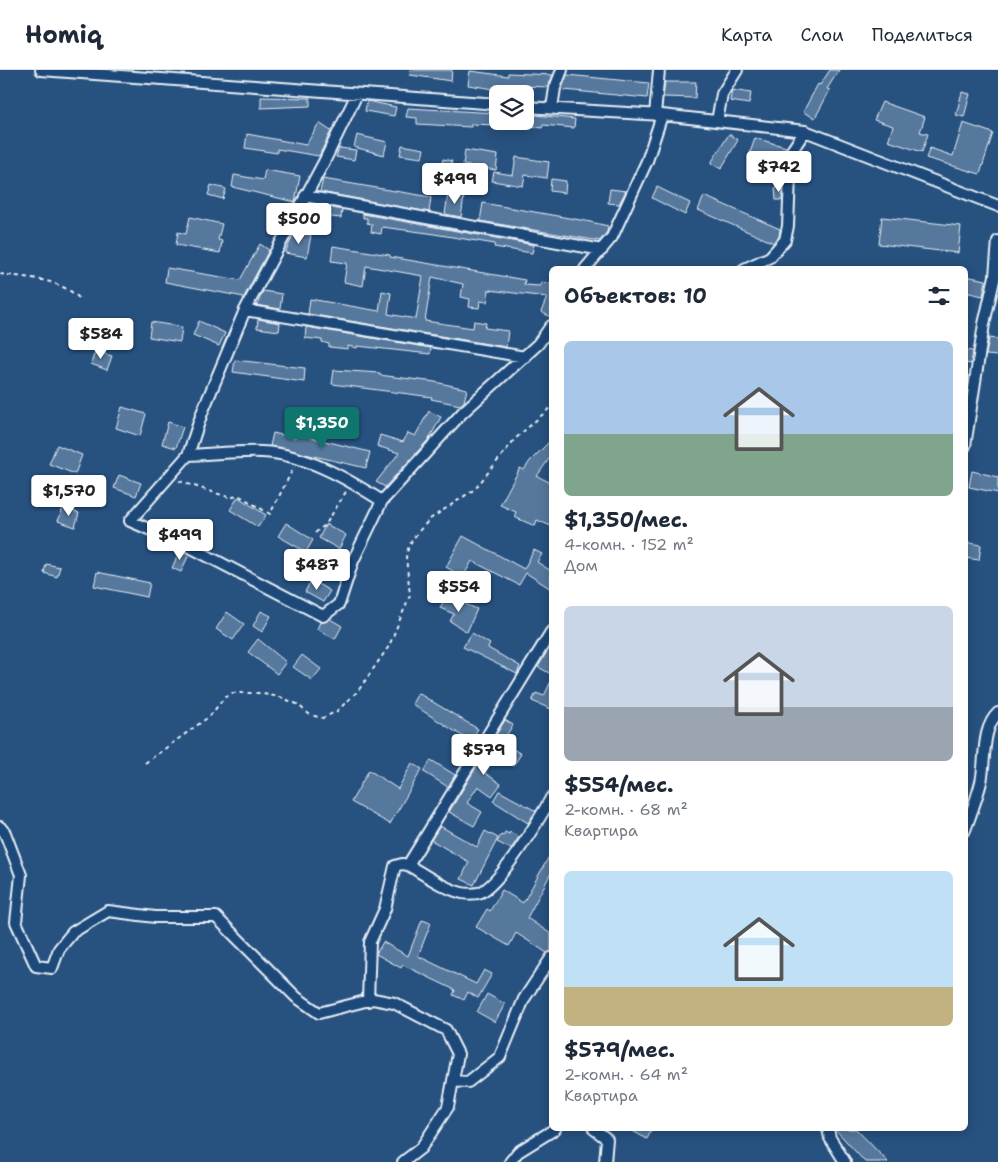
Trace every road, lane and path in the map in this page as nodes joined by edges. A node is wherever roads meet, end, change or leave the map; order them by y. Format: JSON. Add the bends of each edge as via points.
{"nodes":[{"id":1,"x":41,"y":70,"type":"edge"},
{"id":2,"x":562,"y":70,"type":"edge"},
{"id":3,"x":659,"y":70,"type":"edge"},
{"id":4,"x":737,"y":70,"type":"edge"},
{"id":5,"x":60,"y":71,"type":"edge"},
{"id":6,"x":357,"y":94,"type":"junction"},
{"id":7,"x":489,"y":103,"type":"edge"},
{"id":8,"x":534,"y":107,"type":"edge"},
{"id":9,"x":552,"y":108,"type":"junction"},
{"id":10,"x":658,"y":115,"type":"junction"},
{"id":11,"x":717,"y":121,"type":"junction"},
{"id":12,"x":805,"y":131,"type":"junction"},
{"id":13,"x":305,"y":196,"type":"junction"},
{"id":14,"x":998,"y":206,"type":"edge"},
{"id":15,"x":998,"y":241,"type":"edge"},
{"id":16,"x":602,"y":250,"type":"junction"},
{"id":17,"x":588,"y":266,"type":"edge"},
{"id":18,"x":750,"y":266,"type":"edge"},
{"id":19,"x":0,"y":274,"type":"edge"},
{"id":20,"x":80,"y":299,"type":"dead end"},
{"id":21,"x":245,"y":310,"type":"junction"},
{"id":22,"x":549,"y":329,"type":"edge"},
{"id":23,"x":525,"y":357,"type":"junction"},
{"id":24,"x":968,"y":407,"type":"edge"},
{"id":25,"x":549,"y":409,"type":"edge"},
{"id":26,"x":188,"y":455,"type":"junction"},
{"id":27,"x":298,"y":460,"type":"junction"},
{"id":28,"x":170,"y":478,"type":"junction"},
{"id":29,"x":352,"y":482,"type":"junction"},
{"id":30,"x":382,"y":501,"type":"junction"},
{"id":31,"x":315,"y":533,"type":"dead end"},
{"id":32,"x":549,"y":635,"type":"edge"},
{"id":33,"x":998,"y":713,"type":"edge"},
{"id":34,"x":145,"y":763,"type":"dead end"},
{"id":35,"x":549,"y":802,"type":"edge"},
{"id":36,"x":968,"y":821,"type":"edge"},
{"id":37,"x":0,"y":827,"type":"edge"},
{"id":38,"x":408,"y":865,"type":"junction"},
{"id":39,"x":549,"y":961,"type":"edge"},
{"id":40,"x":368,"y":1001,"type":"junction"},
{"id":41,"x":453,"y":1081,"type":"junction"},
{"id":42,"x":552,"y":1131,"type":"edge"},
{"id":43,"x":598,"y":1131,"type":"edge"},
{"id":44,"x":828,"y":1131,"type":"edge"},
{"id":45,"x":403,"y":1162,"type":"edge"},
{"id":46,"x":510,"y":1162,"type":"edge"},
{"id":47,"x":605,"y":1162,"type":"edge"},
{"id":48,"x":845,"y":1162,"type":"edge"}],
"edges":[{"from":1,"to":5,"type":"street"},
{"from":2,"to":9,"type":"street"},
{"from":3,"to":10,"type":"street"},
{"from":4,"to":11,"type":"street","via":[[722,94]]},
{"from":5,"to":6,"type":"street"},
{"from":6,"to":7,"type":"street"},
{"from":6,"to":13,"type":"street"},
{"from":8,"to":9,"type":"street"},
{"from":9,"to":10,"type":"street"},
{"from":10,"to":11,"type":"street"},
{"from":10,"to":16,"type":"street","via":[[647,161],[612,237]]},
{"from":11,"to":12,"type":"street"},
{"from":12,"to":14,"type":"street"},
{"from":12,"to":18,"type":"street","via":[[791,152],[785,240],[770,257]]},
{"from":13,"to":16,"type":"street"},
{"from":13,"to":21,"type":"street"},
{"from":15,"to":24,"type":"street","via":[[995,276]]},
{"from":16,"to":17,"type":"street"},
{"from":19,"to":20,"type":"path","via":[[52,282],[70,289]]},
{"from":21,"to":23,"type":"street"},
{"from":21,"to":26,"type":"street"},
{"from":22,"to":23,"type":"street"},
{"from":23,"to":30,"type":"street","via":[[462,413]]},
{"from":25,"to":34,"type":"path","via":[[515,439],[474,489],[430,519],[418,532],[406,557],[410,594],[389,646],[358,691],[337,711],[323,718],[310,715],[297,704],[280,697],[232,693],[210,716]]},
{"from":26,"to":27,"type":"street","via":[[262,452]]},
{"from":26,"to":28,"type":"street"},
{"from":27,"to":28,"type":"path","via":[[270,514],[238,495],[230,498]]},
{"from":27,"to":29,"type":"street","via":[[337,473]]},
{"from":28,"to":30,"type":"street","via":[[130,521],[196,550],[323,616],[339,604],[357,552]]},
{"from":29,"to":30,"type":"street"},
{"from":29,"to":31,"type":"path","via":[[326,524]]},
{"from":32,"to":38,"type":"street"},
{"from":33,"to":36,"type":"street","via":[[985,734],[986,749],[980,783]]},
{"from":35,"to":38,"type":"street","via":[[535,827],[491,884],[480,893],[463,893],[446,887]]},
{"from":37,"to":40,"type":"street","via":[[21,875],[16,922],[36,966],[52,968],[59,949],[74,932],[108,911],[156,917],[216,917],[296,997],[319,1013]]},
{"from":38,"to":40,"type":"street","via":[[395,866],[385,909],[370,942]]},
{"from":39,"to":41,"type":"street","via":[[524,999],[500,1057],[468,1082]]},
{"from":40,"to":41,"type":"street","via":[[373,999],[394,1004],[446,1030],[458,1054]]},
{"from":41,"to":45,"type":"street","via":[[448,1107],[420,1148]]},
{"from":42,"to":46,"type":"street","via":[[518,1152]]},
{"from":43,"to":47,"type":"street","via":[[607,1139]]},
{"from":44,"to":48,"type":"street"}]}
